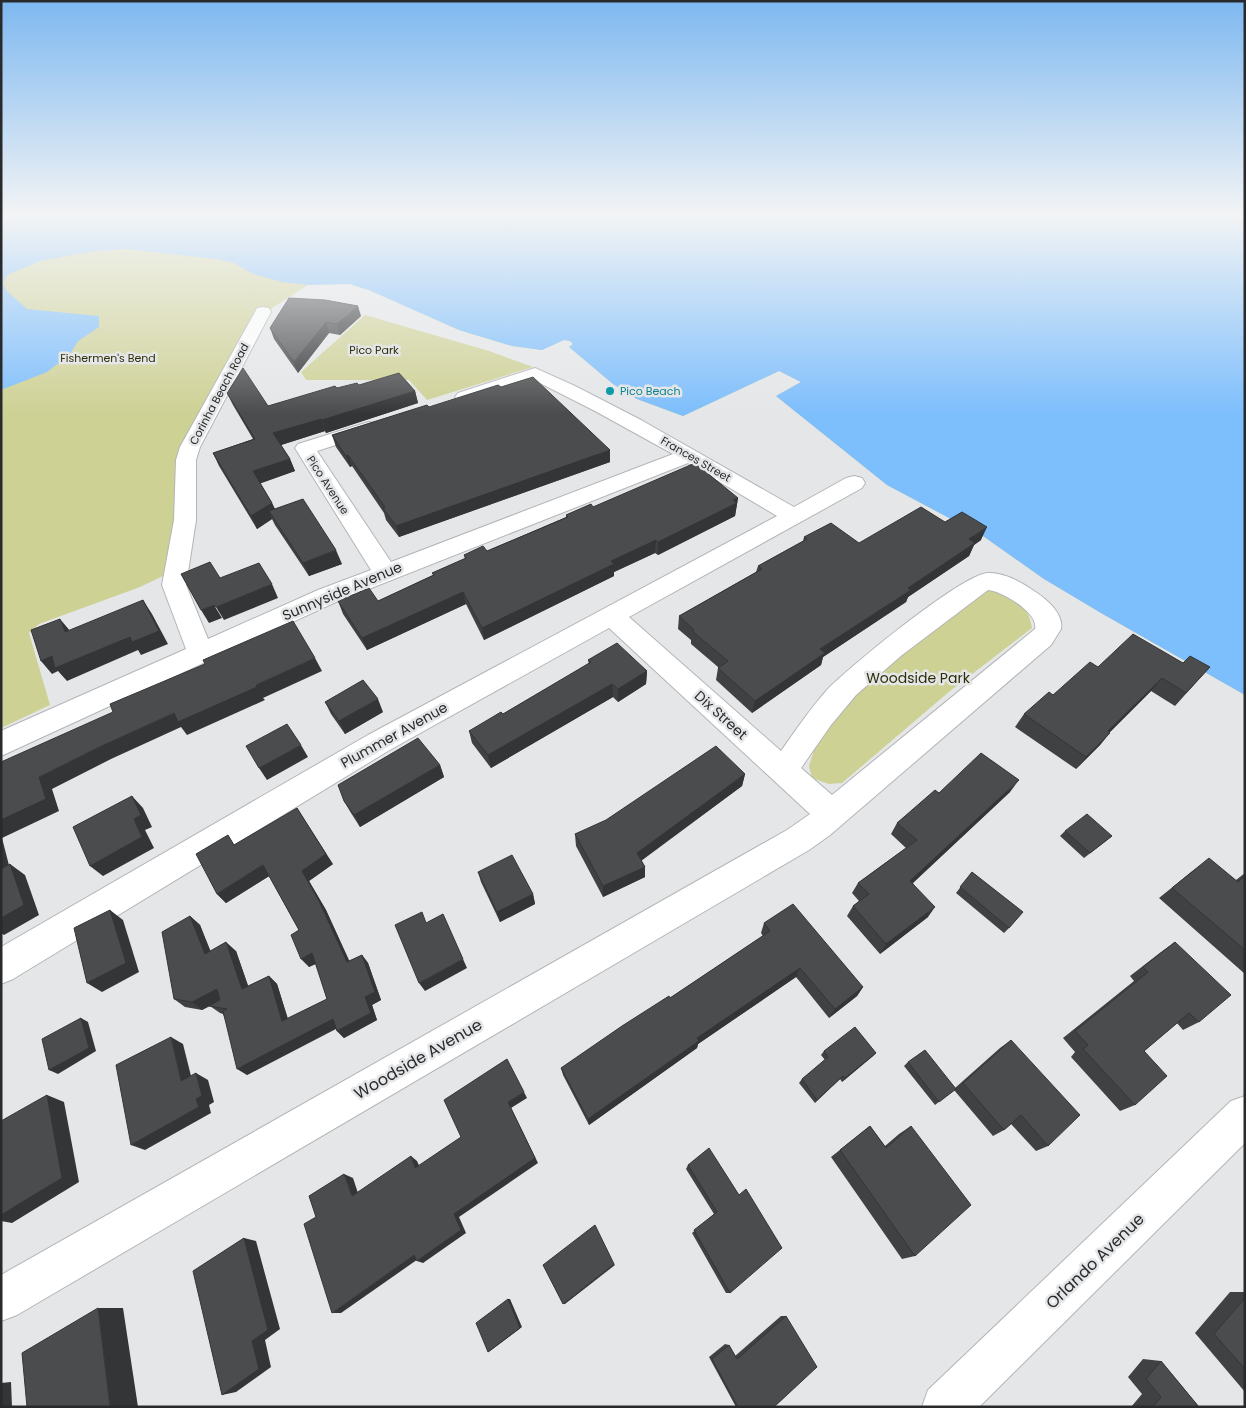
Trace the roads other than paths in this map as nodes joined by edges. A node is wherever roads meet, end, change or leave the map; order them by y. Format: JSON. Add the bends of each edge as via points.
{"nodes":[{"id":1,"x":263,"y":312,"type":"dead end"},
{"id":2,"x":452,"y":401,"type":"edge"},
{"id":3,"x":388,"y":422,"type":"edge"},
{"id":4,"x":690,"y":455,"type":"junction"},
{"id":5,"x":854,"y":483,"type":"dead end"},
{"id":6,"x":793,"y":516,"type":"junction"},
{"id":7,"x":385,"y":572,"type":"junction"},
{"id":8,"x":611,"y":616,"type":"junction"},
{"id":9,"x":201,"y":653,"type":"junction"},
{"id":10,"x":1,"y":744,"type":"edge"},
{"id":11,"x":783,"y":771,"type":"junction"},
{"id":12,"x":832,"y":814,"type":"junction"},
{"id":13,"x":1,"y":967,"type":"edge"},
{"id":14,"x":1245,"y":1115,"type":"edge"},
{"id":15,"x":1,"y":1299,"type":"edge"},
{"id":16,"x":944,"y":1407,"type":"edge"}],
"edges":[{"from":1,"to":9,"type":"street","name":"Corinha Beach Road","via":[[186,460],[185,520],[174,585]]},
{"from":2,"to":4,"type":"street","name":"Frances Street","via":[[535,374]]},
{"from":3,"to":7,"type":"street","name":"Pico Avenue","via":[[305,448]]},
{"from":4,"to":6,"type":"street","name":"Frances Street"},
{"from":4,"to":7,"type":"street","name":"Sunnyside Avenue"},
{"from":5,"to":6,"type":"street"},
{"from":6,"to":8,"type":"street","name":"Plummer Avenue"},
{"from":7,"to":9,"type":"street","name":"Sunnyside Avenue"},
{"from":8,"to":11,"type":"street","name":"Dix Street"},
{"from":8,"to":13,"type":"street","name":"Plummer Avenue","via":[[350,759]]},
{"from":9,"to":10,"type":"street","name":"Sunnyside Avenue"},
{"from":11,"to":12,"type":"street","name":"Dix Street"},
{"from":11,"to":12,"type":"street","via":[[846,689],[885,654],[976,586],[996,582],[1039,608],[1049,624],[1042,638]]},
{"from":12,"to":15,"type":"street","name":"Woodside Avenue","via":[[798,840]]},
{"from":14,"to":16,"type":"street","name":"Orlando Avenue"}]}
